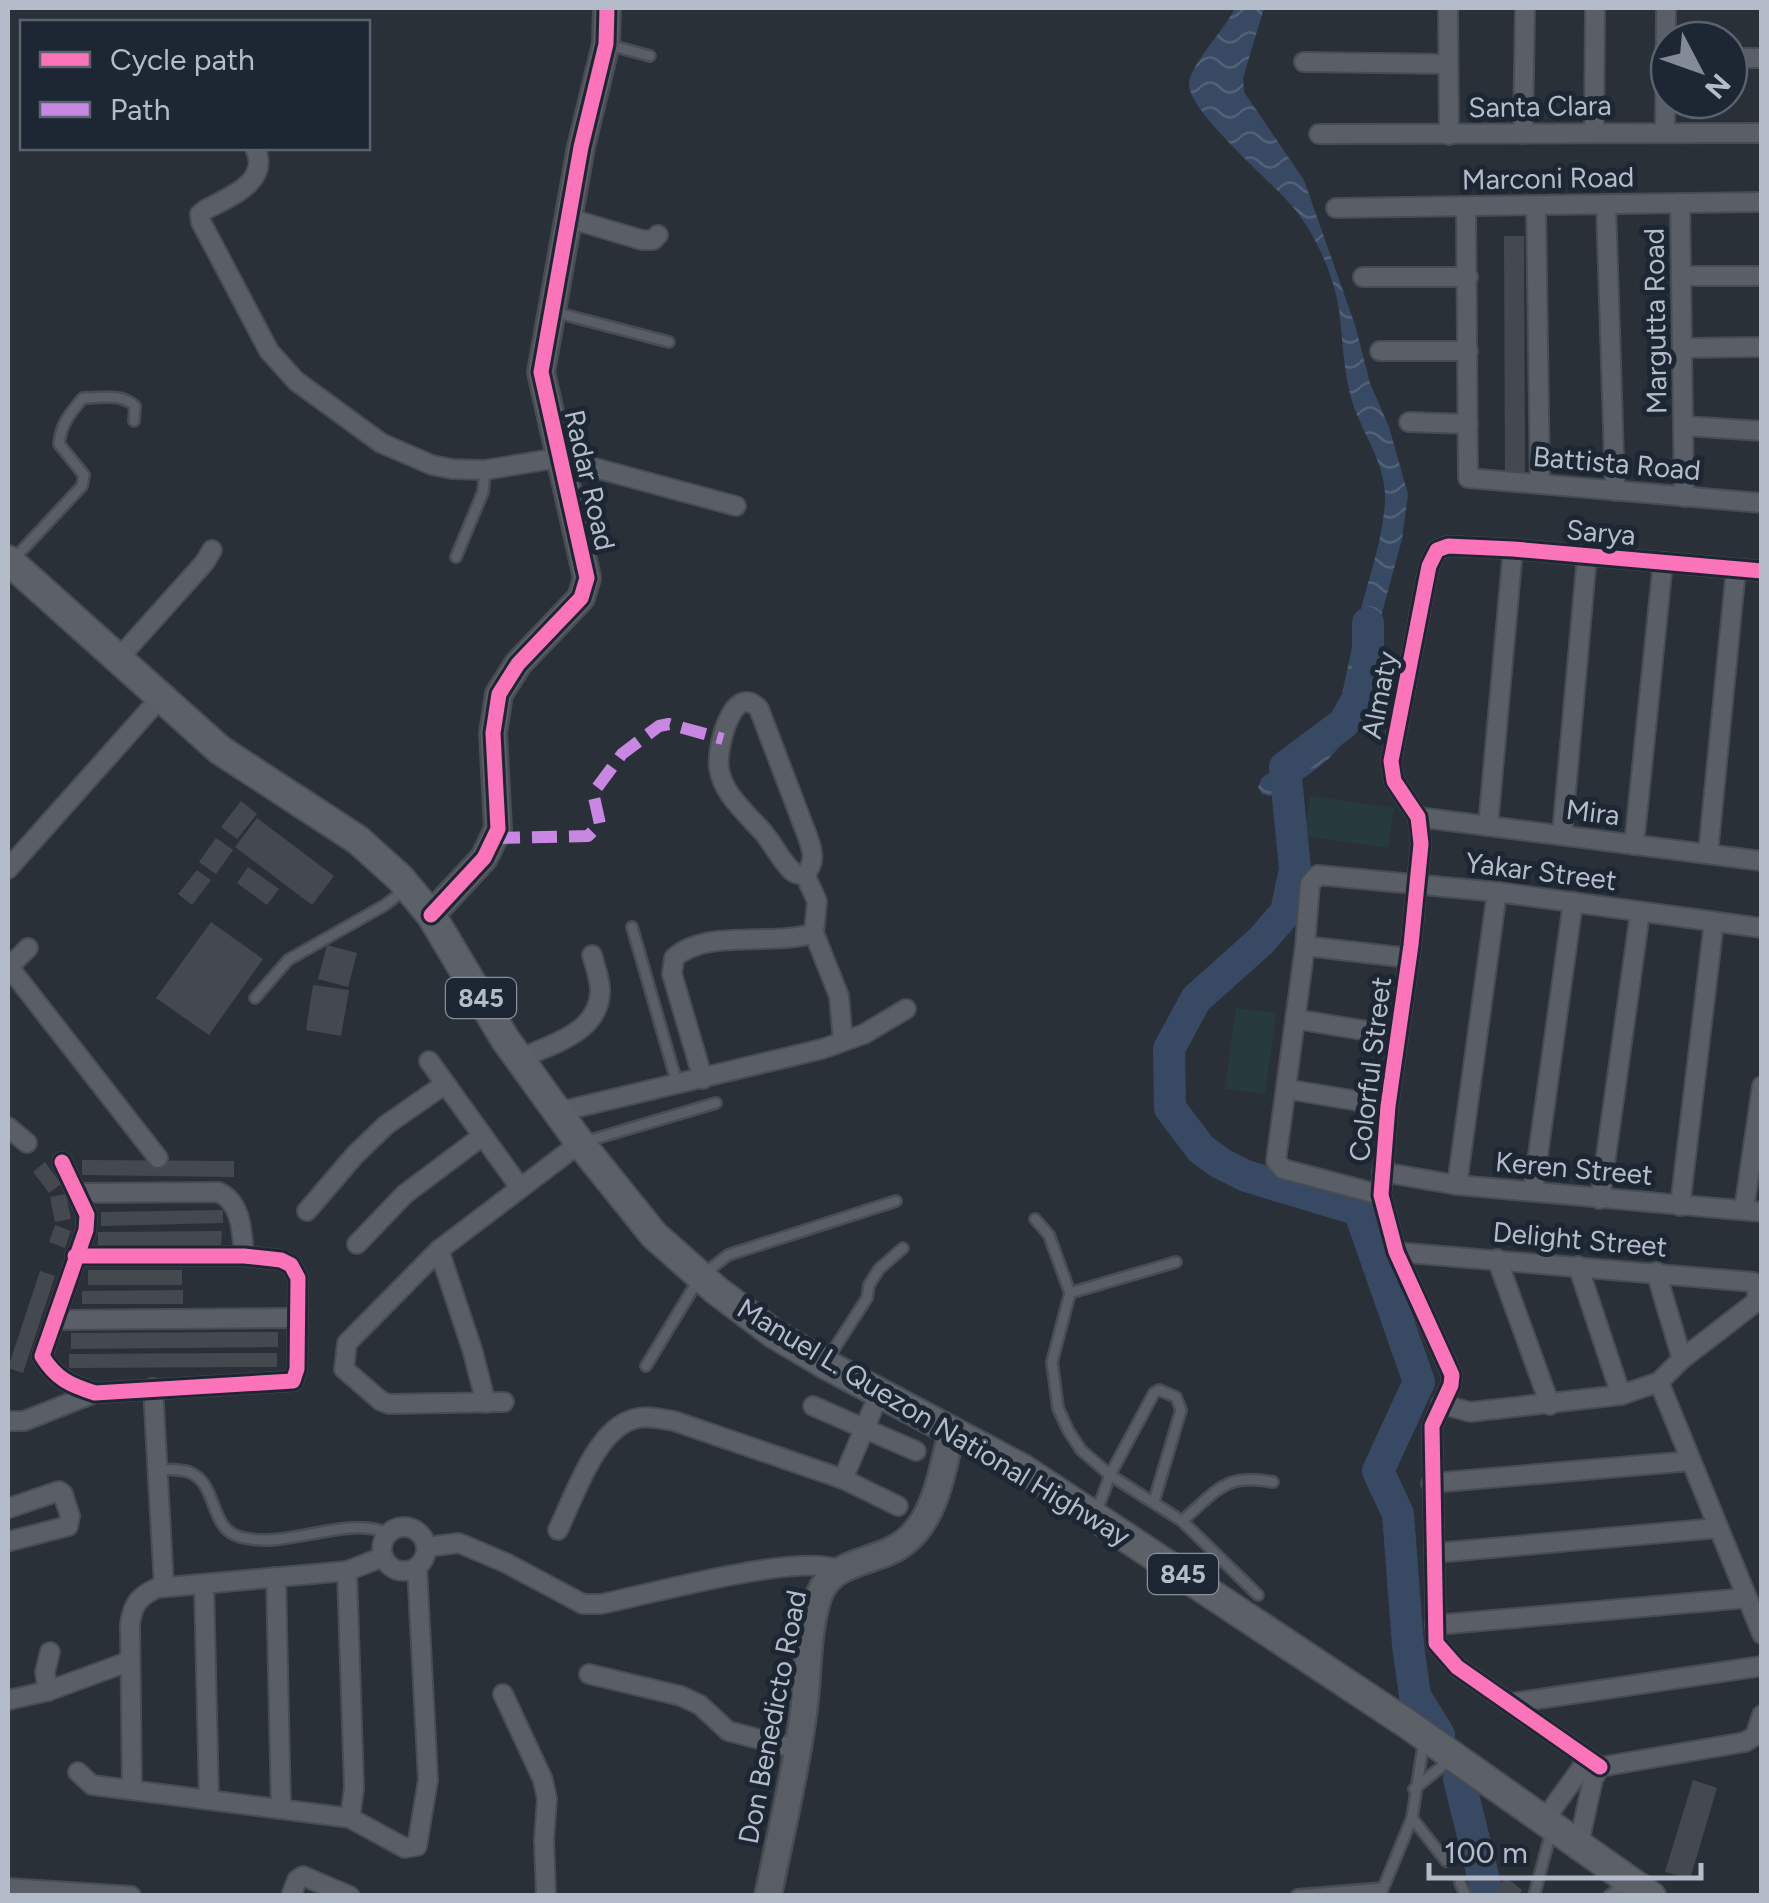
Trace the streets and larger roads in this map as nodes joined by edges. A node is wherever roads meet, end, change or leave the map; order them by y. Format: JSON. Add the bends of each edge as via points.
{"nodes":[{"id":1,"x":607,"y":8,"type":"edge"},
{"id":2,"x":1448,"y":8,"type":"edge"},
{"id":3,"x":1525,"y":8,"type":"edge"},
{"id":4,"x":1596,"y":8,"type":"edge"},
{"id":5,"x":1304,"y":62,"type":"dead end"},
{"id":6,"x":1448,"y":64,"type":"junction"},
{"id":7,"x":1665,"y":120,"type":"edge"},
{"id":8,"x":1594,"y":132,"type":"junction"},
{"id":9,"x":1665,"y":132,"type":"junction"},
{"id":10,"x":1762,"y":133,"type":"edge"},
{"id":11,"x":1318,"y":134,"type":"dead end"},
{"id":12,"x":1523,"y":134,"type":"junction"},
{"id":13,"x":1449,"y":135,"type":"junction"},
{"id":14,"x":257,"y":150,"type":"edge"},
{"id":15,"x":1762,"y":202,"type":"edge"},
{"id":16,"x":1680,"y":203,"type":"junction"},
{"id":17,"x":1606,"y":204,"type":"junction"},
{"id":18,"x":1336,"y":208,"type":"dead end"},
{"id":19,"x":1466,"y":208,"type":"junction"},
{"id":20,"x":1536,"y":208,"type":"junction"},
{"id":21,"x":568,"y":218,"type":"junction"},
{"id":22,"x":658,"y":234,"type":"dead end"},
{"id":23,"x":1682,"y":276,"type":"junction"},
{"id":24,"x":1762,"y":276,"type":"edge"},
{"id":25,"x":1363,"y":277,"type":"dead end"},
{"id":26,"x":1468,"y":277,"type":"junction"},
{"id":27,"x":1762,"y":347,"type":"edge"},
{"id":28,"x":1684,"y":348,"type":"junction"},
{"id":29,"x":1380,"y":350,"type":"dead end"},
{"id":30,"x":1468,"y":350,"type":"junction"},
{"id":31,"x":1409,"y":422,"type":"dead end"},
{"id":32,"x":1468,"y":424,"type":"junction"},
{"id":33,"x":1684,"y":426,"type":"junction"},
{"id":34,"x":1762,"y":431,"type":"edge"},
{"id":35,"x":558,"y":458,"type":"junction"},
{"id":36,"x":1540,"y":483,"type":"junction"},
{"id":37,"x":1615,"y":491,"type":"junction"},
{"id":38,"x":1684,"y":498,"type":"junction"},
{"id":39,"x":1762,"y":503,"type":"edge"},
{"id":40,"x":736,"y":506,"type":"dead end"},
{"id":41,"x":1513,"y":549,"type":"junction"},
{"id":42,"x":212,"y":550,"type":"dead end"},
{"id":43,"x":1437,"y":550,"type":"joint"},
{"id":44,"x":1587,"y":556,"type":"junction"},
{"id":45,"x":9,"y":561,"type":"edge"},
{"id":46,"x":1663,"y":562,"type":"junction"},
{"id":47,"x":1736,"y":569,"type":"junction"},
{"id":48,"x":1762,"y":571,"type":"edge"},
{"id":49,"x":119,"y":658,"type":"junction"},
{"id":50,"x":161,"y":697,"type":"junction"},
{"id":51,"x":1418,"y":817,"type":"junction"},
{"id":52,"x":1488,"y":826,"type":"junction"},
{"id":53,"x":1562,"y":836,"type":"junction"},
{"id":54,"x":1421,"y":844,"type":"joint"},
{"id":55,"x":1634,"y":844,"type":"junction"},
{"id":56,"x":1708,"y":854,"type":"junction"},
{"id":57,"x":1762,"y":861,"type":"edge"},
{"id":58,"x":8,"y":869,"type":"edge"},
{"id":59,"x":805,"y":875,"type":"junction"},
{"id":60,"x":1416,"y":883,"type":"junction"},
{"id":61,"x":1497,"y":892,"type":"junction"},
{"id":62,"x":1573,"y":902,"type":"junction"},
{"id":63,"x":1640,"y":913,"type":"junction"},
{"id":64,"x":431,"y":915,"type":"junction"},
{"id":65,"x":1714,"y":922,"type":"junction"},
{"id":66,"x":1762,"y":928,"type":"edge"},
{"id":67,"x":814,"y":933,"type":"junction"},
{"id":68,"x":1305,"y":946,"type":"junction"},
{"id":69,"x":28,"y":948,"type":"dead end"},
{"id":70,"x":592,"y":955,"type":"dead end"},
{"id":71,"x":1410,"y":958,"type":"junction"},
{"id":72,"x":8,"y":968,"type":"edge"},
{"id":73,"x":906,"y":1009,"type":"dead end"},
{"id":74,"x":1295,"y":1019,"type":"junction"},
{"id":75,"x":1398,"y":1036,"type":"junction"},
{"id":76,"x":842,"y":1041,"type":"junction"},
{"id":77,"x":519,"y":1059,"type":"junction"},
{"id":78,"x":428,"y":1062,"type":"dead end"},
{"id":79,"x":703,"y":1079,"type":"junction"},
{"id":80,"x":445,"y":1084,"type":"junction"},
{"id":81,"x":1762,"y":1086,"type":"edge"},
{"id":82,"x":1286,"y":1089,"type":"junction"},
{"id":83,"x":1388,"y":1106,"type":"junction"},
{"id":84,"x":558,"y":1112,"type":"junction"},
{"id":85,"x":8,"y":1127,"type":"edge"},
{"id":86,"x":1758,"y":1131,"type":"edge"},
{"id":87,"x":482,"y":1137,"type":"junction"},
{"id":88,"x":27,"y":1143,"type":"dead end"},
{"id":89,"x":580,"y":1143,"type":"junction"},
{"id":90,"x":158,"y":1158,"type":"dead end"},
{"id":91,"x":62,"y":1162,"type":"dead end"},
{"id":92,"x":1382,"y":1172,"type":"junction"},
{"id":93,"x":1456,"y":1185,"type":"junction"},
{"id":94,"x":520,"y":1186,"type":"junction"},
{"id":95,"x":1533,"y":1191,"type":"junction"},
{"id":96,"x":77,"y":1193,"type":"junction"},
{"id":97,"x":1381,"y":1195,"type":"junction"},
{"id":98,"x":1600,"y":1199,"type":"junction"},
{"id":99,"x":1680,"y":1206,"type":"junction"},
{"id":100,"x":308,"y":1211,"type":"dead end"},
{"id":101,"x":1753,"y":1211,"type":"edge"},
{"id":102,"x":357,"y":1244,"type":"dead end"},
{"id":103,"x":439,"y":1250,"type":"junction"},
{"id":104,"x":1396,"y":1252,"type":"junction"},
{"id":105,"x":76,"y":1256,"type":"junction"},
{"id":106,"x":244,"y":1256,"type":"junction"},
{"id":107,"x":1496,"y":1259,"type":"junction"},
{"id":108,"x":1578,"y":1266,"type":"junction"},
{"id":109,"x":1656,"y":1272,"type":"junction"},
{"id":110,"x":296,"y":1318,"type":"junction"},
{"id":111,"x":55,"y":1320,"type":"junction"},
{"id":112,"x":1682,"y":1359,"type":"junction"},
{"id":113,"x":1660,"y":1382,"type":"junction"},
{"id":114,"x":152,"y":1388,"type":"junction"},
{"id":115,"x":95,"y":1392,"type":"junction"},
{"id":116,"x":879,"y":1394,"type":"junction"},
{"id":117,"x":1621,"y":1395,"type":"junction"},
{"id":118,"x":1441,"y":1404,"type":"junction"},
{"id":119,"x":1550,"y":1405,"type":"junction"},
{"id":120,"x":814,"y":1406,"type":"dead end"},
{"id":121,"x":8,"y":1421,"type":"edge"},
{"id":122,"x":864,"y":1428,"type":"junction"},
{"id":123,"x":952,"y":1430,"type":"junction"},
{"id":124,"x":916,"y":1451,"type":"dead end"},
{"id":125,"x":1691,"y":1460,"type":"junction"},
{"id":126,"x":843,"y":1479,"type":"junction"},
{"id":127,"x":1431,"y":1483,"type":"junction"},
{"id":128,"x":898,"y":1506,"type":"dead end"},
{"id":129,"x":8,"y":1508,"type":"edge"},
{"id":130,"x":1718,"y":1528,"type":"junction"},
{"id":131,"x":558,"y":1530,"type":"dead end"},
{"id":132,"x":9,"y":1545,"type":"edge"},
{"id":133,"x":426,"y":1547,"type":"junction"},
{"id":134,"x":1435,"y":1554,"type":"junction"},
{"id":135,"x":384,"y":1557,"type":"junction"},
{"id":136,"x":416,"y":1567,"type":"junction"},
{"id":137,"x":838,"y":1569,"type":"junction"},
{"id":138,"x":348,"y":1571,"type":"junction"},
{"id":139,"x":276,"y":1577,"type":"junction"},
{"id":140,"x":204,"y":1584,"type":"junction"},
{"id":141,"x":164,"y":1587,"type":"junction"},
{"id":142,"x":1747,"y":1598,"type":"junction"},
{"id":143,"x":1436,"y":1634,"type":"junction"},
{"id":144,"x":1762,"y":1634,"type":"edge"},
{"id":145,"x":50,"y":1652,"type":"dead end"},
{"id":146,"x":130,"y":1661,"type":"junction"},
{"id":147,"x":1762,"y":1666,"type":"edge"},
{"id":148,"x":589,"y":1674,"type":"dead end"},
{"id":149,"x":48,"y":1690,"type":"junction"},
{"id":150,"x":503,"y":1694,"type":"dead end"},
{"id":151,"x":8,"y":1700,"type":"edge"},
{"id":152,"x":1512,"y":1703,"type":"junction"},
{"id":153,"x":1762,"y":1716,"type":"edge"},
{"id":154,"x":797,"y":1749,"type":"junction"},
{"id":155,"x":1594,"y":1763,"type":"junction"},
{"id":156,"x":78,"y":1772,"type":"dead end"},
{"id":157,"x":132,"y":1790,"type":"junction"},
{"id":158,"x":209,"y":1800,"type":"junction"},
{"id":159,"x":281,"y":1809,"type":"junction"},
{"id":160,"x":350,"y":1818,"type":"junction"},
{"id":161,"x":1549,"y":1822,"type":"junction"},
{"id":162,"x":1579,"y":1844,"type":"junction"},
{"id":163,"x":8,"y":1888,"type":"edge"},
{"id":164,"x":1630,"y":1890,"type":"edge"},
{"id":165,"x":131,"y":1896,"type":"edge"},
{"id":166,"x":291,"y":1896,"type":"edge"},
{"id":167,"x":350,"y":1896,"type":"edge"},
{"id":168,"x":546,"y":1896,"type":"edge"},
{"id":169,"x":768,"y":1896,"type":"edge"}],
"edges":[{"from":1,"to":21,"type":"street","name":"Radar Road","via":[[606,44]]},
{"from":2,"to":6,"type":"street"},
{"from":3,"to":12,"type":"street"},
{"from":4,"to":8,"type":"street"},
{"from":5,"to":6,"type":"street"},
{"from":6,"to":13,"type":"street"},
{"from":7,"to":9,"type":"street"},
{"from":8,"to":9,"type":"street","name":"Santa Clara"},
{"from":8,"to":12,"type":"street","name":"Santa Clara"},
{"from":9,"to":10,"type":"street","name":"Santa Clara"},
{"from":11,"to":13,"type":"street","name":"Santa Clara"},
{"from":12,"to":13,"type":"street","name":"Santa Clara"},
{"from":14,"to":35,"type":"street","via":[[257,169],[245,190],[205,210],[200,222],[269,351],[296,381],[381,443],[432,465],[485,470]]},
{"from":15,"to":16,"type":"street","name":"Marconi Road"},
{"from":16,"to":17,"type":"street","name":"Marconi Road"},
{"from":16,"to":23,"type":"street","name":"Margutta Road"},
{"from":17,"to":20,"type":"street","name":"Marconi Road"},
{"from":17,"to":37,"type":"street"},
{"from":18,"to":19,"type":"street","name":"Marconi Road"},
{"from":19,"to":20,"type":"street","name":"Marconi Road"},
{"from":19,"to":26,"type":"street"},
{"from":20,"to":36,"type":"street"},
{"from":21,"to":22,"type":"street","via":[[642,240]]},
{"from":21,"to":35,"type":"street","name":"Radar Road","via":[[541,372]]},
{"from":23,"to":24,"type":"street"},
{"from":23,"to":28,"type":"street","name":"Margutta Road"},
{"from":25,"to":26,"type":"street"},
{"from":26,"to":30,"type":"street"},
{"from":27,"to":28,"type":"street"},
{"from":28,"to":33,"type":"street","name":"Margutta Road"},
{"from":29,"to":30,"type":"street"},
{"from":30,"to":32,"type":"street"},
{"from":31,"to":32,"type":"street"},
{"from":32,"to":36,"type":"street","name":"Battista Road","via":[[1468,478]]},
{"from":33,"to":34,"type":"street"},
{"from":33,"to":38,"type":"street","name":"Margutta Road"},
{"from":35,"to":40,"type":"street"},
{"from":35,"to":64,"type":"street","name":"Radar Road","via":[[587,578],[582,598],[518,664],[500,694],[493,733],[498,829],[484,858]]},
{"from":36,"to":37,"type":"street","name":"Battista Road"},
{"from":37,"to":38,"type":"street","name":"Battista Road"},
{"from":38,"to":39,"type":"street","name":"Battista Road"},
{"from":41,"to":43,"type":"street","name":"Sarya"},
{"from":41,"to":44,"type":"street","name":"Sarya"},
{"from":41,"to":52,"type":"street"},
{"from":42,"to":49,"type":"street"},
{"from":43,"to":51,"type":"street","name":"Almaty","via":[[1391,762],[1394,781]]},
{"from":44,"to":46,"type":"street","name":"Sarya"},
{"from":44,"to":53,"type":"street"},
{"from":45,"to":49,"type":"main road","name":"Manuel L. Quezon National Highway","number":"845"},
{"from":46,"to":47,"type":"street","name":"Sarya"},
{"from":46,"to":55,"type":"street"},
{"from":47,"to":48,"type":"street","name":"Sarya"},
{"from":47,"to":56,"type":"street"},
{"from":49,"to":50,"type":"main road","name":"Manuel L. Quezon National Highway","number":"845"},
{"from":50,"to":58,"type":"street"},
{"from":50,"to":64,"type":"main road","name":"Manuel L. Quezon National Highway","number":"845","via":[[220,750],[358,840]]},
{"from":51,"to":52,"type":"street","name":"Mira"},
{"from":51,"to":54,"type":"street","name":"Almaty"},
{"from":52,"to":53,"type":"street","name":"Mira"},
{"from":53,"to":55,"type":"street","name":"Mira"},
{"from":54,"to":60,"type":"street","name":"Colorful Street"},
{"from":55,"to":56,"type":"street","name":"Mira"},
{"from":56,"to":57,"type":"street","name":"Mira"},
{"from":59,"to":59,"type":"street","via":[[814,853],[808,835],[759,709],[744,699],[726,724],[718,767],[745,814],[791,870]]},
{"from":59,"to":67,"type":"street","via":[[817,902]]},
{"from":60,"to":61,"type":"street","name":"Yakar Street"},
{"from":60,"to":68,"type":"street","name":"Yakar Street","via":[[1318,875],[1310,884]]},
{"from":60,"to":71,"type":"street","name":"Colorful Street"},
{"from":61,"to":62,"type":"street","name":"Yakar Street"},
{"from":61,"to":93,"type":"street"},
{"from":62,"to":63,"type":"street","name":"Yakar Street"},
{"from":62,"to":95,"type":"street"},
{"from":63,"to":65,"type":"street","name":"Yakar Street"},
{"from":63,"to":98,"type":"street"},
{"from":64,"to":77,"type":"main road","name":"Manuel L. Quezon National Highway","number":"845"},
{"from":65,"to":66,"type":"street","name":"Yakar Street"},
{"from":65,"to":99,"type":"street"},
{"from":67,"to":76,"type":"street","via":[[838,996]]},
{"from":67,"to":79,"type":"street","via":[[796,940],[696,943],[674,958],[672,974]]},
{"from":68,"to":71,"type":"street"},
{"from":68,"to":74,"type":"street"},
{"from":69,"to":72,"type":"street"},
{"from":70,"to":77,"type":"street","via":[[600,987],[590,1022]]},
{"from":71,"to":75,"type":"street","name":"Colorful Street"},
{"from":72,"to":90,"type":"street"},
{"from":73,"to":76,"type":"street"},
{"from":74,"to":75,"type":"street"},
{"from":74,"to":82,"type":"street"},
{"from":75,"to":83,"type":"street","name":"Colorful Street"},
{"from":76,"to":79,"type":"street"},
{"from":77,"to":84,"type":"main road","name":"Manuel L. Quezon National Highway","number":"845"},
{"from":78,"to":80,"type":"street"},
{"from":79,"to":84,"type":"street"},
{"from":80,"to":87,"type":"street"},
{"from":80,"to":100,"type":"street","via":[[386,1126]]},
{"from":81,"to":86,"type":"street"},
{"from":82,"to":83,"type":"street"},
{"from":82,"to":97,"type":"street","via":[[1278,1164]]},
{"from":83,"to":92,"type":"street","name":"Colorful Street"},
{"from":84,"to":89,"type":"main road","name":"Manuel L. Quezon National Highway","number":"845"},
{"from":85,"to":88,"type":"street"},
{"from":86,"to":101,"type":"street"},
{"from":87,"to":94,"type":"street"},
{"from":87,"to":102,"type":"street","via":[[405,1194]]},
{"from":89,"to":94,"type":"street"},
{"from":89,"to":116,"type":"main road","name":"Manuel L. Quezon National Highway","number":"845","via":[[654,1234],[700,1277],[773,1333]]},
{"from":91,"to":96,"type":"street"},
{"from":92,"to":93,"type":"street","name":"Keren Street"},
{"from":92,"to":97,"type":"street","name":"Colorful Street"},
{"from":93,"to":95,"type":"street","name":"Keren Street"},
{"from":94,"to":103,"type":"street"},
{"from":95,"to":98,"type":"street","name":"Keren Street"},
{"from":96,"to":105,"type":"street","via":[[88,1216]]},
{"from":96,"to":106,"type":"street","via":[[218,1192],[233,1204]]},
{"from":97,"to":104,"type":"street","name":"Colorful Street"},
{"from":98,"to":99,"type":"street","name":"Keren Street"},
{"from":99,"to":101,"type":"street","name":"Keren Street"},
{"from":103,"to":103,"type":"street","via":[[347,1343],[344,1370],[380,1401],[495,1402]]},
{"from":104,"to":107,"type":"street","name":"Delight Street"},
{"from":104,"to":118,"type":"street","name":"Colorful Street","via":[[1452,1374]]},
{"from":105,"to":106,"type":"street"},
{"from":105,"to":111,"type":"street"},
{"from":106,"to":110,"type":"street","via":[[291,1265],[298,1278]]},
{"from":107,"to":108,"type":"street","name":"Delight Street"},
{"from":107,"to":119,"type":"street"},
{"from":108,"to":109,"type":"street","name":"Delight Street"},
{"from":108,"to":117,"type":"street"},
{"from":109,"to":112,"type":"street"},
{"from":109,"to":112,"type":"street","name":"Delight Street","via":[[1758,1285],[1756,1302]]},
{"from":110,"to":111,"type":"street"},
{"from":110,"to":114,"type":"street","via":[[293,1382]]},
{"from":111,"to":115,"type":"street","via":[[42,1356],[67,1384]]},
{"from":112,"to":113,"type":"street"},
{"from":113,"to":117,"type":"street"},
{"from":113,"to":125,"type":"street"},
{"from":114,"to":115,"type":"street"},
{"from":114,"to":141,"type":"street"},
{"from":115,"to":121,"type":"street","via":[[24,1421]]},
{"from":116,"to":122,"type":"street"},
{"from":116,"to":123,"type":"main road","name":"Manuel L. Quezon National Highway","number":"845"},
{"from":117,"to":119,"type":"street"},
{"from":118,"to":119,"type":"street","via":[[1470,1412]]},
{"from":118,"to":127,"type":"street","name":"Colorful Street","via":[[1432,1426]]},
{"from":120,"to":122,"type":"street"},
{"from":122,"to":124,"type":"street"},
{"from":122,"to":126,"type":"street"},
{"from":123,"to":137,"type":"street","name":"Don Benedicto Road","via":[[934,1499],[906,1542]]},
{"from":123,"to":161,"type":"main road","name":"Manuel L. Quezon National Highway","number":"845","via":[[1095,1516]]},
{"from":125,"to":127,"type":"street"},
{"from":125,"to":130,"type":"street"},
{"from":126,"to":128,"type":"street"},
{"from":126,"to":131,"type":"street","via":[[674,1421],[632,1419],[602,1442]]},
{"from":127,"to":134,"type":"street","name":"Colorful Street"},
{"from":129,"to":132,"type":"street"},
{"from":129,"to":132,"type":"street","via":[[58,1491],[70,1516],[60,1530]]},
{"from":130,"to":134,"type":"street"},
{"from":130,"to":142,"type":"street"},
{"from":133,"to":135,"type":"street","via":[[422,1535],[399,1527],[382,1544]]},
{"from":133,"to":136,"type":"street"},
{"from":133,"to":137,"type":"street","via":[[459,1543],[583,1604],[782,1566]]},
{"from":134,"to":143,"type":"street","name":"Colorful Street"},
{"from":135,"to":136,"type":"street","via":[[400,1571]]},
{"from":135,"to":138,"type":"street"},
{"from":136,"to":160,"type":"street","via":[[428,1780],[417,1846],[405,1848]]},
{"from":137,"to":154,"type":"street","name":"Don Benedicto Road","via":[[820,1594]]},
{"from":138,"to":139,"type":"street"},
{"from":138,"to":160,"type":"street"},
{"from":139,"to":140,"type":"street"},
{"from":139,"to":159,"type":"street"},
{"from":140,"to":141,"type":"street"},
{"from":140,"to":158,"type":"street"},
{"from":141,"to":146,"type":"street","via":[[133,1605]]},
{"from":142,"to":143,"type":"street"},
{"from":142,"to":144,"type":"street"},
{"from":143,"to":152,"type":"street","via":[[1457,1667]]},
{"from":145,"to":149,"type":"street"},
{"from":146,"to":149,"type":"street"},
{"from":146,"to":157,"type":"street"},
{"from":147,"to":152,"type":"street"},
{"from":148,"to":154,"type":"street","via":[[681,1696],[728,1732]]},
{"from":149,"to":151,"type":"street"},
{"from":150,"to":168,"type":"street","via":[[548,1800]]},
{"from":152,"to":155,"type":"street"},
{"from":153,"to":155,"type":"street","via":[[1745,1742]]},
{"from":154,"to":169,"type":"street","name":"Don Benedicto Road"},
{"from":155,"to":161,"type":"street"},
{"from":155,"to":162,"type":"street"},
{"from":156,"to":157,"type":"street","via":[[92,1785]]},
{"from":157,"to":158,"type":"street"},
{"from":158,"to":159,"type":"street"},
{"from":159,"to":160,"type":"street"},
{"from":161,"to":162,"type":"main road","number":"845"},
{"from":162,"to":164,"type":"main road","number":"845"},
{"from":163,"to":165,"type":"street"},
{"from":166,"to":167,"type":"street","via":[[304,1876]]}]}
